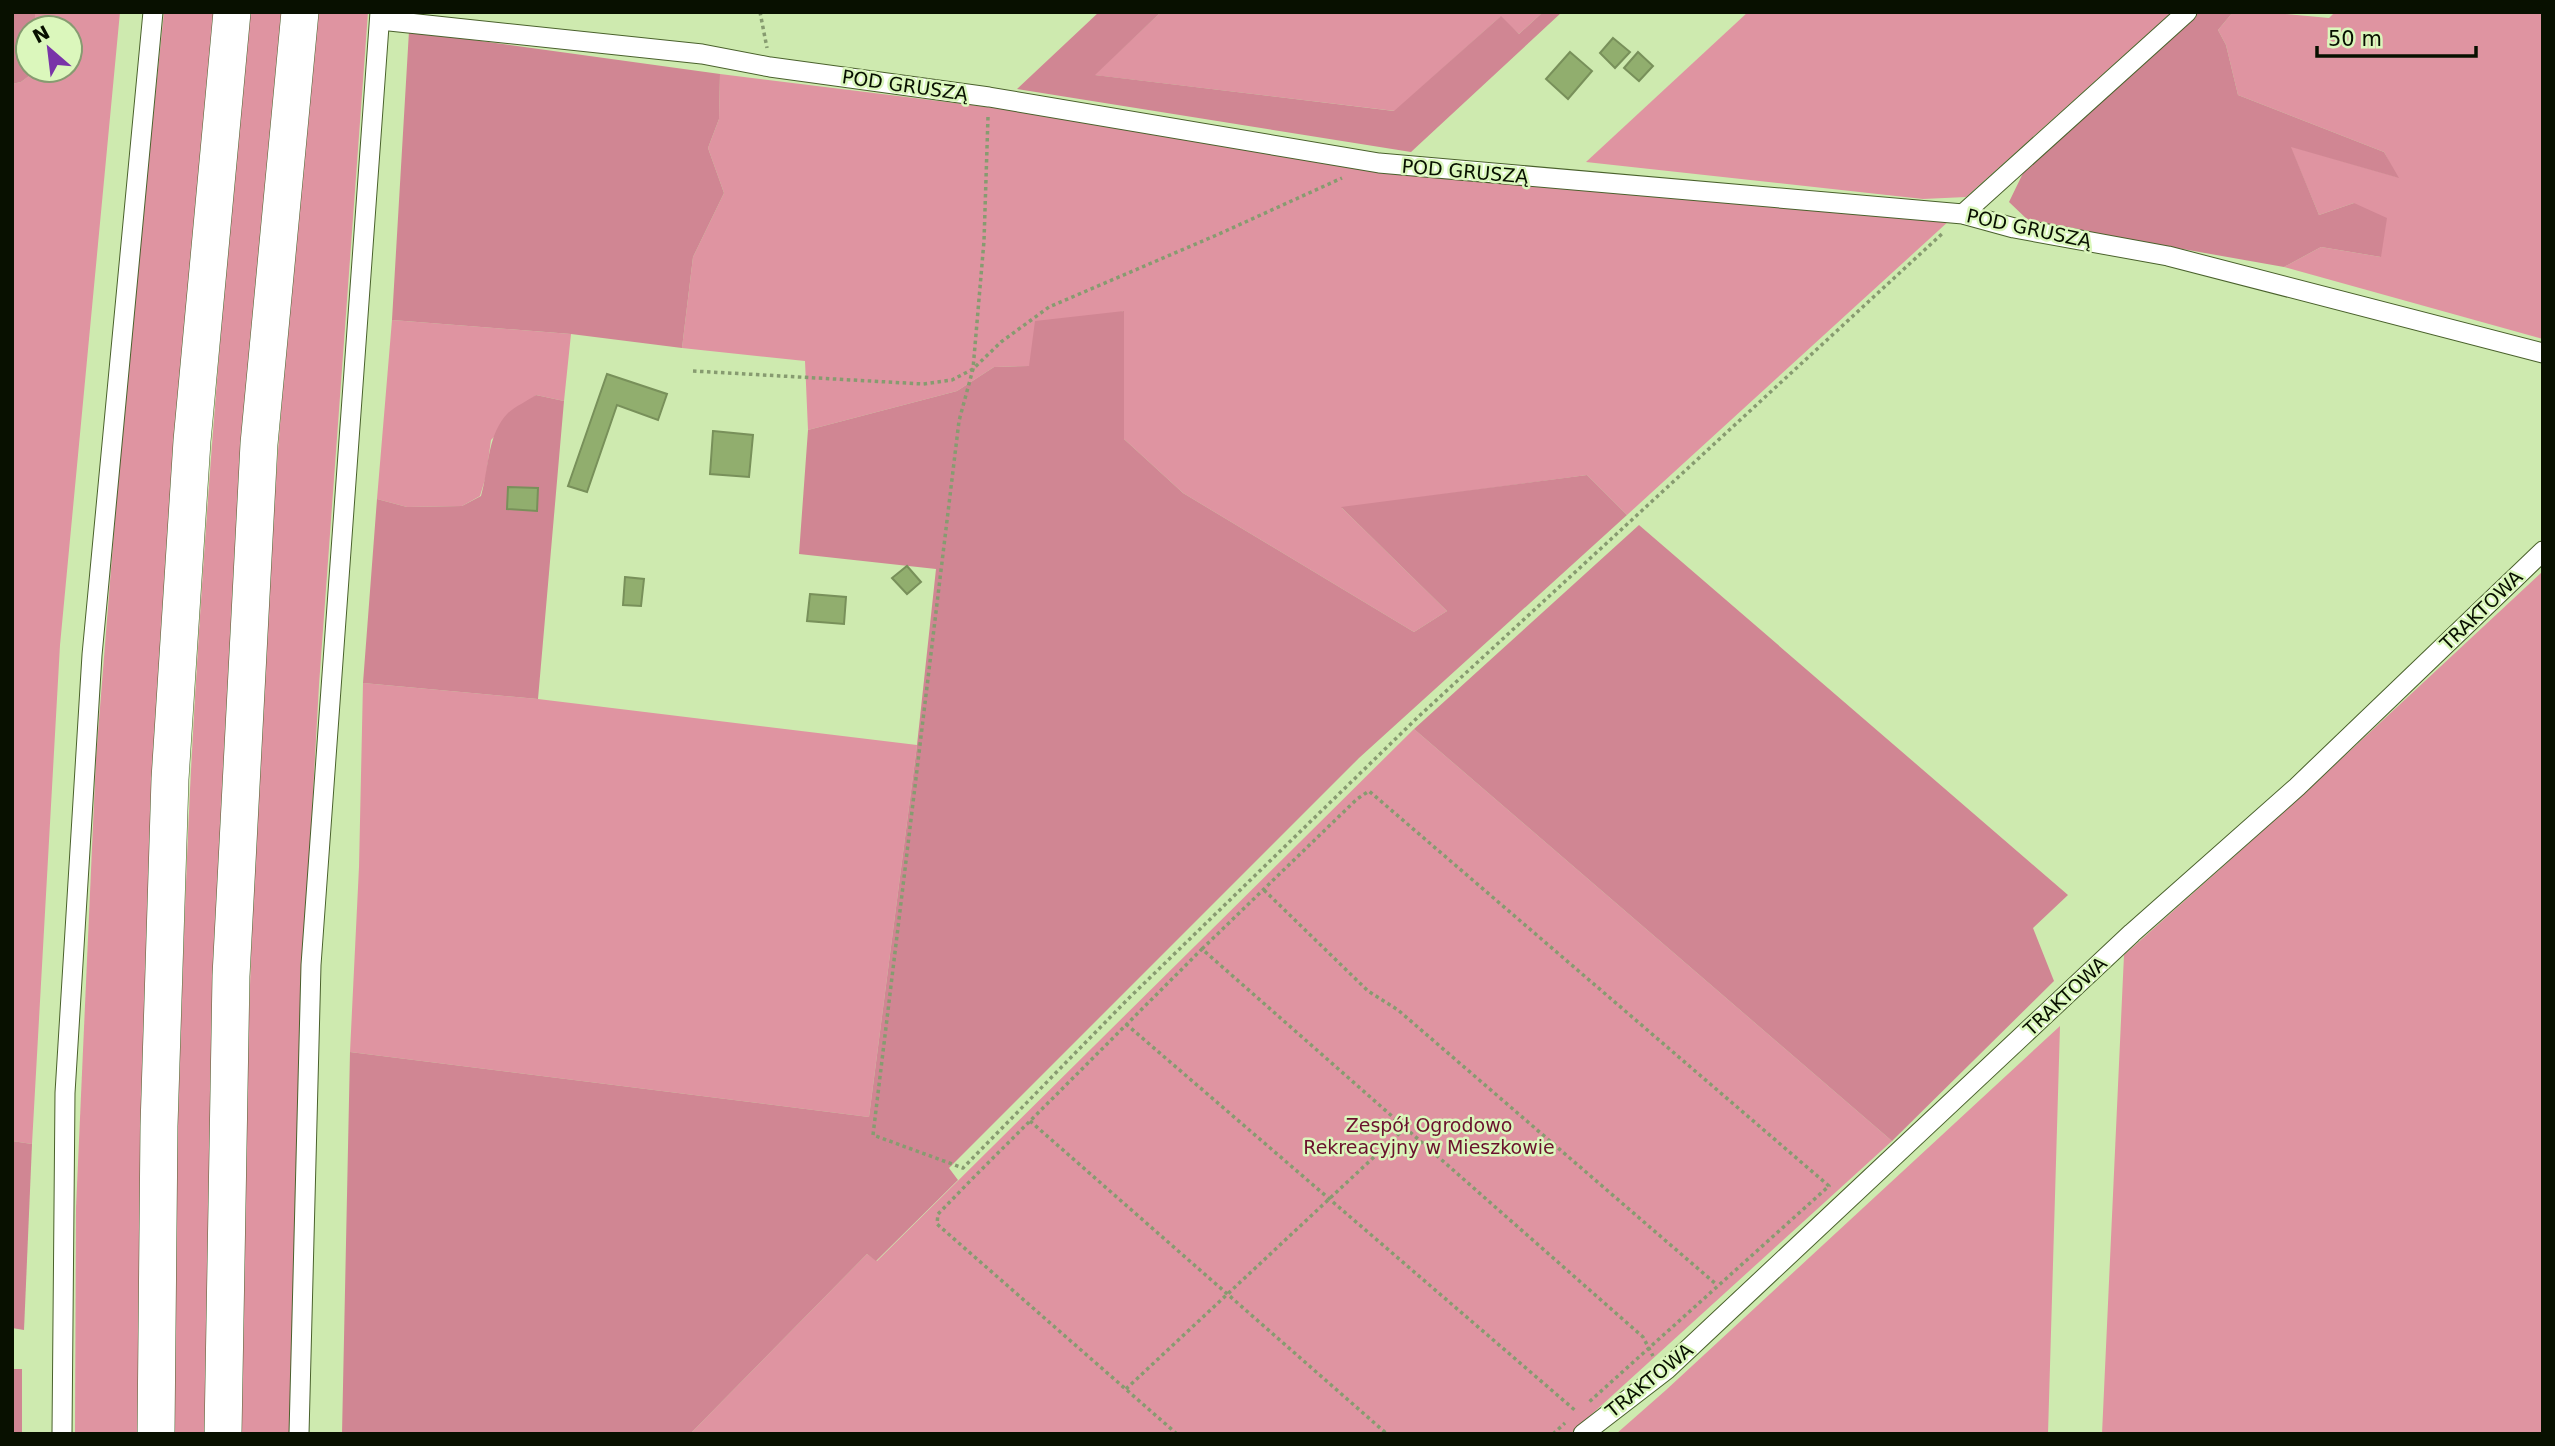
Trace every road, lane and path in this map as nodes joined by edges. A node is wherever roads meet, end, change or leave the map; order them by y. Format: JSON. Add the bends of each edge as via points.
{"nodes":[{"id":1,"x":153,"y":12,"type":"edge"},
{"id":2,"x":232,"y":12,"type":"edge"},
{"id":3,"x":300,"y":12,"type":"edge"},
{"id":4,"x":760,"y":12,"type":"edge"},
{"id":5,"x":2187,"y":12,"type":"edge"},
{"id":6,"x":380,"y":16,"type":"edge"},
{"id":7,"x":770,"y":67,"type":"junction"},
{"id":8,"x":989,"y":97,"type":"junction"},
{"id":9,"x":1379,"y":163,"type":"junction"},
{"id":10,"x":1963,"y":214,"type":"junction"},
{"id":11,"x":2543,"y":353,"type":"edge"},
{"id":12,"x":973,"y":369,"type":"junction"},
{"id":13,"x":694,"y":370,"type":"dead end"},
{"id":14,"x":2543,"y":551,"type":"edge"},
{"id":15,"x":1264,"y":890,"type":"junction"},
{"id":16,"x":1202,"y":949,"type":"junction"},
{"id":17,"x":1126,"y":1024,"type":"junction"},
{"id":18,"x":1030,"y":1121,"type":"junction"},
{"id":19,"x":1405,"y":1128,"type":"junction"},
{"id":20,"x":1329,"y":1199,"type":"junction"},
{"id":21,"x":1717,"y":1285,"type":"junction"},
{"id":22,"x":1228,"y":1294,"type":"junction"},
{"id":23,"x":1648,"y":1348,"type":"junction"},
{"id":24,"x":1654,"y":1358,"type":"dead end"},
{"id":25,"x":1126,"y":1389,"type":"junction"},
{"id":26,"x":1587,"y":1403,"type":"dead end"},
{"id":27,"x":62,"y":1434,"type":"edge"},
{"id":28,"x":156,"y":1434,"type":"edge"},
{"id":29,"x":223,"y":1434,"type":"edge"},
{"id":30,"x":299,"y":1434,"type":"edge"},
{"id":31,"x":1177,"y":1434,"type":"edge"},
{"id":32,"x":1387,"y":1434,"type":"edge"},
{"id":33,"x":1553,"y":1434,"type":"edge"},
{"id":34,"x":1583,"y":1434,"type":"edge"}],
"edges":[{"from":1,"to":27,"type":"street","via":[[90,696],[65,1093]]},
{"from":2,"to":28,"type":"highway","via":[[192,441],[170,779],[159,1126]]},
{"from":3,"to":29,"type":"highway","via":[[258,458],[231,976]]},
{"from":4,"to":7,"type":"path"},
{"from":5,"to":10,"type":"street"},
{"from":6,"to":7,"type":"street","name":"POD GRUSZĄ","via":[[702,54]]},
{"from":6,"to":30,"type":"street","via":[[311,965]]},
{"from":7,"to":8,"type":"street","name":"POD GRUSZĄ"},
{"from":8,"to":9,"type":"street","name":"POD GRUSZĄ"},
{"from":8,"to":12,"type":"path"},
{"from":9,"to":10,"type":"street","name":"POD GRUSZĄ"},
{"from":9,"to":12,"type":"path","via":[[1049,307]]},
{"from":10,"to":11,"type":"street","name":"POD GRUSZĄ","via":[[2168,256]]},
{"from":10,"to":12,"type":"path","via":[[1418,718],[1127,1000],[963,1168],[873,1135],[959,421]]},
{"from":12,"to":13,"type":"path","via":[[952,380],[923,384]]},
{"from":14,"to":34,"type":"street","name":"TRAKTOWA","via":[[2297,787],[2132,933],[1666,1370]]},
{"from":15,"to":16,"type":"path"},
{"from":15,"to":21,"type":"path","via":[[1368,990],[1398,1010]]},
{"from":15,"to":21,"type":"path","via":[[1369,791],[1829,1186]]},
{"from":16,"to":17,"type":"path"},
{"from":16,"to":19,"type":"path"},
{"from":17,"to":18,"type":"path"},
{"from":17,"to":20,"type":"path"},
{"from":18,"to":22,"type":"path"},
{"from":18,"to":25,"type":"path","via":[[938,1214],[937,1224]]},
{"from":19,"to":20,"type":"path"},
{"from":19,"to":23,"type":"path","via":[[1643,1338]]},
{"from":20,"to":22,"type":"path"},
{"from":20,"to":33,"type":"path","via":[[1577,1412]]},
{"from":21,"to":23,"type":"path"},
{"from":22,"to":25,"type":"path"},
{"from":22,"to":32,"type":"path"},
{"from":23,"to":24,"type":"path"},
{"from":23,"to":26,"type":"path"},
{"from":25,"to":31,"type":"path"}]}
